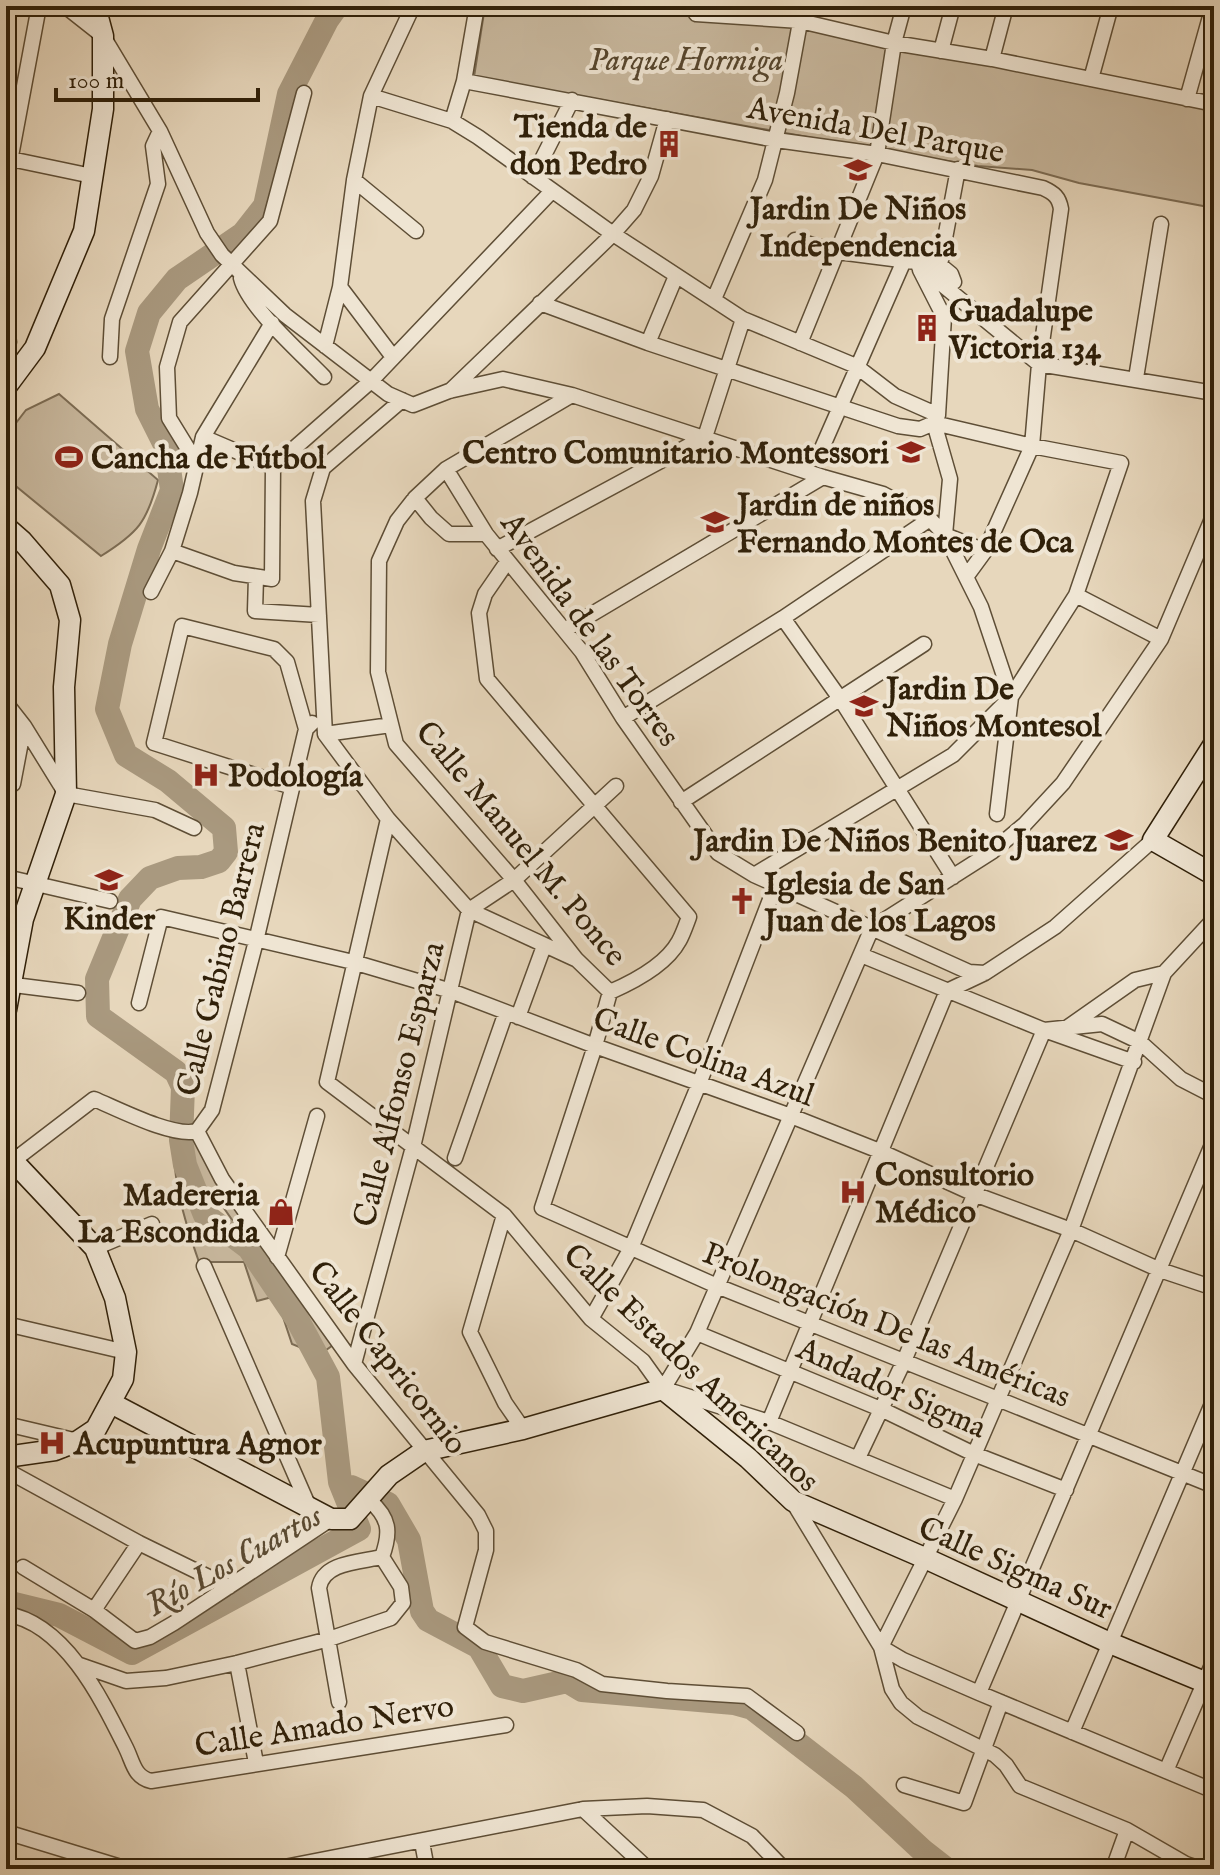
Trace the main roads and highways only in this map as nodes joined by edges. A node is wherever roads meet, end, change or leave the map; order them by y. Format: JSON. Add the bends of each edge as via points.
{"nodes":[{"id":1,"x":95,"y":6,"type":"edge"},
{"id":2,"x":6,"y":387,"type":"edge"},
{"id":3,"x":6,"y":527,"type":"edge"},
{"id":4,"x":1214,"y":744,"type":"edge"},
{"id":5,"x":1214,"y":875,"type":"edge"},
{"id":6,"x":8,"y":984,"type":"edge"},
{"id":7,"x":6,"y":1010,"type":"edge"},
{"id":8,"x":10,"y":1156,"type":"edge"},
{"id":9,"x":111,"y":1403,"type":"junction"},
{"id":10,"x":6,"y":1457,"type":"edge"},
{"id":11,"x":793,"y":1501,"type":"joint"},
{"id":12,"x":1209,"y":1684,"type":"edge"}],
"edges":[{"from":1,"to":2,"type":"main road","via":[[103,36],[103,109],[84,231],[35,348]]},
{"from":3,"to":6,"type":"main road","via":[[60,585],[70,620],[64,687],[66,794],[23,919]]},
{"from":4,"to":5,"type":"main road","via":[[1153,840]]},
{"from":6,"to":7,"type":"main road"},
{"from":8,"to":9,"type":"main road","via":[[95,1248],[115,1298],[126,1352],[123,1379]]},
{"from":9,"to":10,"type":"main road","via":[[96,1429],[78,1441]]},
{"from":9,"to":11,"type":"main road","name":"Calle Estados Americanos","via":[[340,1519],[424,1451],[663,1389]]},
{"from":11,"to":12,"type":"main road","name":"Calle Sigma Sur"}]}
